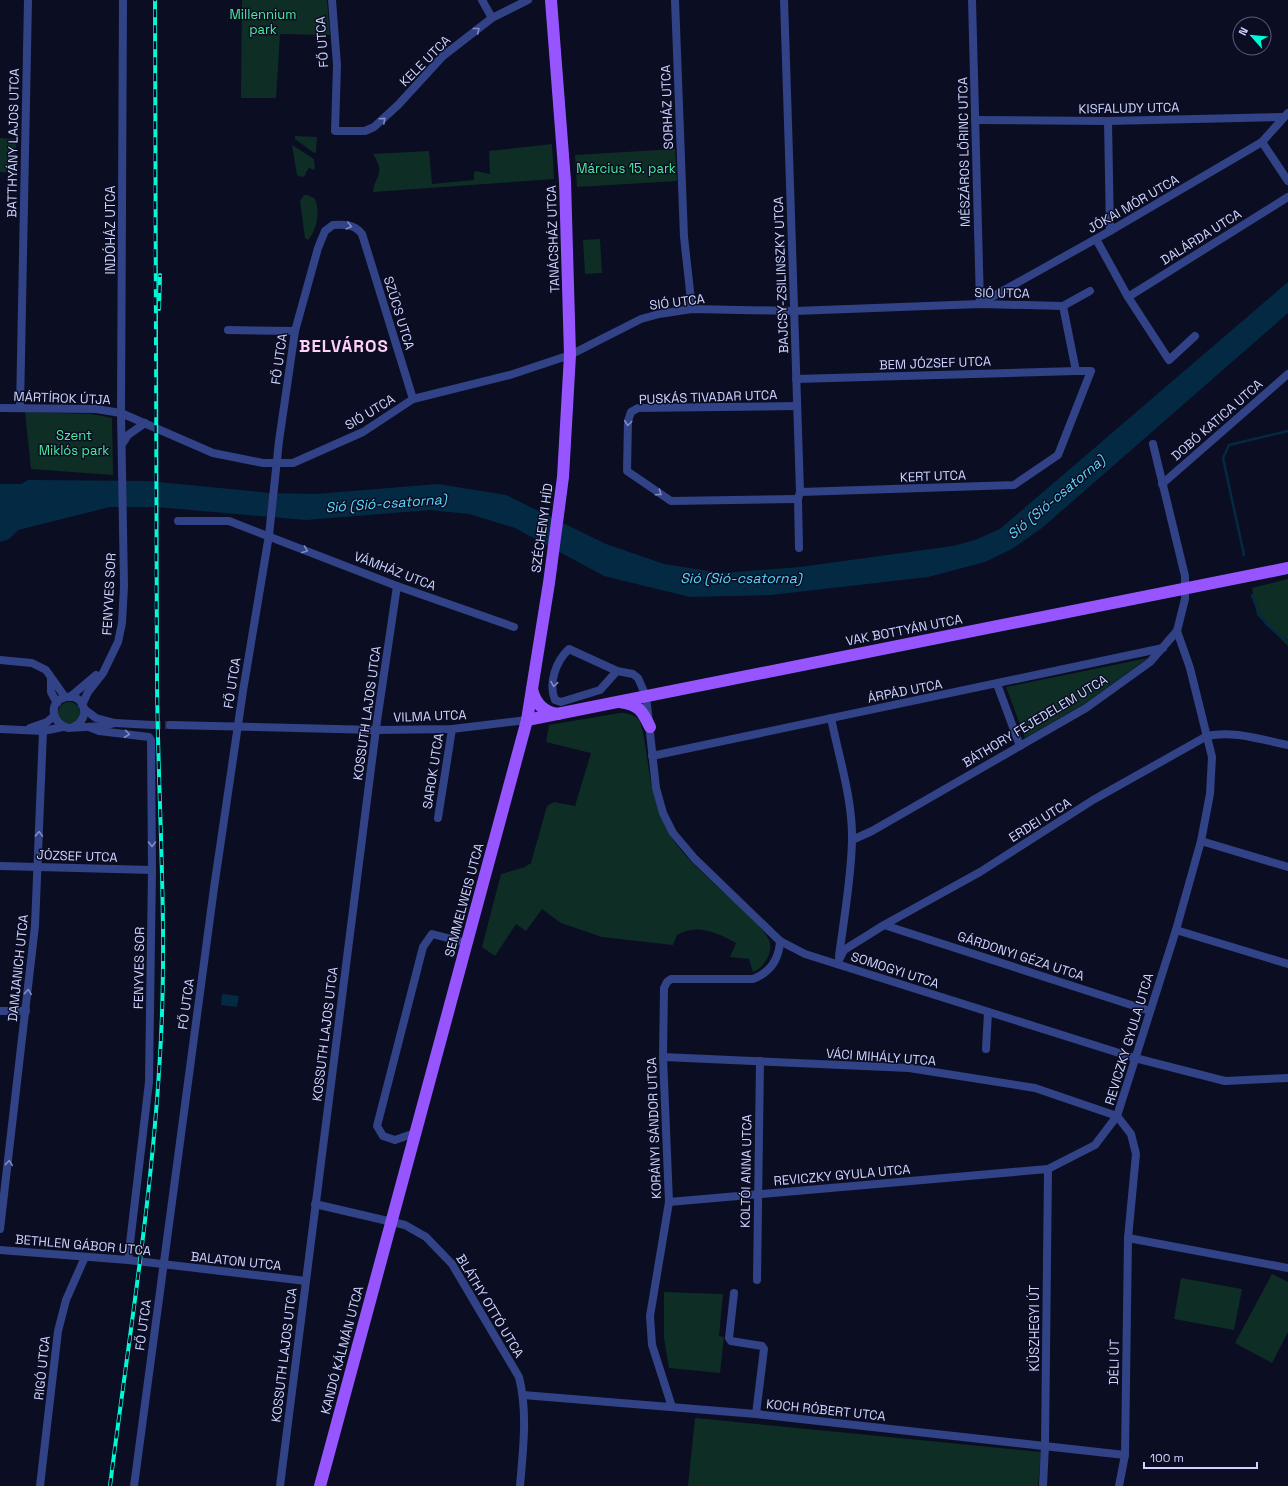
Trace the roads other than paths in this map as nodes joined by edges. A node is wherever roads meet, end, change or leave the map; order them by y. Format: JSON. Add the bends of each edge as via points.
{"nodes":[{"id":1,"x":28,"y":0,"type":"edge"},
{"id":2,"x":123,"y":0,"type":"edge"},
{"id":3,"x":332,"y":0,"type":"edge"},
{"id":4,"x":482,"y":0,"type":"edge"},
{"id":5,"x":528,"y":0,"type":"edge"},
{"id":6,"x":551,"y":0,"type":"edge"},
{"id":7,"x":675,"y":0,"type":"edge"},
{"id":8,"x":784,"y":0,"type":"edge"},
{"id":9,"x":972,"y":0,"type":"edge"},
{"id":10,"x":492,"y":18,"type":"junction"},
{"id":11,"x":1285,"y":115,"type":"edge"},
{"id":12,"x":975,"y":120,"type":"junction"},
{"id":13,"x":1108,"y":121,"type":"junction"},
{"id":14,"x":365,"y":131,"type":"joint"},
{"id":15,"x":1262,"y":142,"type":"junction"},
{"id":16,"x":1288,"y":181,"type":"edge"},
{"id":17,"x":1288,"y":197,"type":"edge"},
{"id":18,"x":1110,"y":231,"type":"junction"},
{"id":19,"x":362,"y":234,"type":"joint"},
{"id":20,"x":1096,"y":238,"type":"junction"},
{"id":21,"x":1090,"y":291,"type":"dead end"},
{"id":22,"x":1000,"y":292,"type":"junction"},
{"id":23,"x":1128,"y":297,"type":"junction"},
{"id":24,"x":980,"y":304,"type":"junction"},
{"id":25,"x":993,"y":304,"type":"junction"},
{"id":26,"x":1063,"y":306,"type":"junction"},
{"id":27,"x":692,"y":309,"type":"junction"},
{"id":28,"x":794,"y":311,"type":"junction"},
{"id":29,"x":228,"y":330,"type":"dead end"},
{"id":30,"x":295,"y":331,"type":"junction"},
{"id":31,"x":1195,"y":336,"type":"dead end"},
{"id":32,"x":570,"y":355,"type":"junction"},
{"id":33,"x":1076,"y":371,"type":"junction"},
{"id":34,"x":1288,"y":374,"type":"edge"},
{"id":35,"x":796,"y":379,"type":"junction"},
{"id":36,"x":413,"y":399,"type":"junction"},
{"id":37,"x":798,"y":406,"type":"junction"},
{"id":38,"x":0,"y":408,"type":"edge"},
{"id":39,"x":20,"y":408,"type":"junction"},
{"id":40,"x":121,"y":413,"type":"junction"},
{"id":41,"x":144,"y":423,"type":"junction"},
{"id":42,"x":123,"y":444,"type":"junction"},
{"id":43,"x":1153,"y":444,"type":"dead end"},
{"id":44,"x":123,"y":459,"type":"joint"},
{"id":45,"x":277,"y":464,"type":"junction"},
{"id":46,"x":627,"y":471,"type":"joint"},
{"id":47,"x":563,"y":477,"type":"joint"},
{"id":48,"x":1162,"y":484,"type":"junction"},
{"id":49,"x":799,"y":496,"type":"junction"},
{"id":50,"x":178,"y":521,"type":"dead end"},
{"id":51,"x":269,"y":535,"type":"junction"},
{"id":52,"x":799,"y":548,"type":"dead end"},
{"id":53,"x":1288,"y":568,"type":"edge"},
{"id":54,"x":549,"y":583,"type":"joint"},
{"id":55,"x":398,"y":586,"type":"junction"},
{"id":56,"x":1185,"y":588,"type":"junction"},
{"id":57,"x":514,"y":627,"type":"dead end"},
{"id":58,"x":1177,"y":631,"type":"junction"},
{"id":59,"x":1163,"y":648,"type":"junction"},
{"id":60,"x":0,"y":660,"type":"edge"},
{"id":61,"x":107,"y":664,"type":"junction"},
{"id":62,"x":617,"y":671,"type":"junction"},
{"id":63,"x":51,"y":678,"type":"junction"},
{"id":64,"x":997,"y":684,"type":"junction"},
{"id":65,"x":532,"y":688,"type":"junction"},
{"id":66,"x":646,"y":696,"type":"junction"},
{"id":67,"x":68,"y":697,"type":"junction"},
{"id":68,"x":619,"y":702,"type":"junction"},
{"id":69,"x":57,"y":703,"type":"junction"},
{"id":70,"x":83,"y":707,"type":"junction"},
{"id":71,"x":559,"y":714,"type":"junction"},
{"id":72,"x":54,"y":716,"type":"junction"},
{"id":73,"x":831,"y":718,"type":"junction"},
{"id":74,"x":526,"y":720,"type":"junction"},
{"id":75,"x":115,"y":723,"type":"junction"},
{"id":76,"x":153,"y":725,"type":"tunnel mouth"},
{"id":77,"x":89,"y":726,"type":"junction"},
{"id":78,"x":170,"y":726,"type":"tunnel mouth"},
{"id":79,"x":63,"y":727,"type":"junction"},
{"id":80,"x":73,"y":727,"type":"junction"},
{"id":81,"x":650,"y":727,"type":"junction"},
{"id":82,"x":238,"y":728,"type":"junction"},
{"id":83,"x":452,"y":728,"type":"junction"},
{"id":84,"x":0,"y":729,"type":"edge"},
{"id":85,"x":24,"y":729,"type":"junction"},
{"id":86,"x":377,"y":730,"type":"junction"},
{"id":87,"x":43,"y":731,"type":"junction"},
{"id":88,"x":1207,"y":736,"type":"junction"},
{"id":89,"x":1288,"y":745,"type":"edge"},
{"id":90,"x":1020,"y":746,"type":"junction"},
{"id":91,"x":652,"y":756,"type":"junction"},
{"id":92,"x":438,"y":818,"type":"dead end"},
{"id":93,"x":852,"y":840,"type":"junction"},
{"id":94,"x":1201,"y":841,"type":"junction"},
{"id":95,"x":0,"y":866,"type":"edge"},
{"id":96,"x":38,"y":867,"type":"junction"},
{"id":97,"x":1288,"y":867,"type":"edge"},
{"id":98,"x":152,"y":870,"type":"junction"},
{"id":99,"x":884,"y":925,"type":"junction"},
{"id":100,"x":1176,"y":930,"type":"junction"},
{"id":101,"x":780,"y":940,"type":"junction"},
{"id":102,"x":467,"y":943,"type":"junction"},
{"id":103,"x":838,"y":964,"type":"junction"},
{"id":104,"x":1288,"y":964,"type":"edge"},
{"id":105,"x":0,"y":1011,"type":"edge"},
{"id":106,"x":26,"y":1011,"type":"junction"},
{"id":107,"x":1150,"y":1011,"type":"junction"},
{"id":108,"x":988,"y":1012,"type":"junction"},
{"id":109,"x":986,"y":1050,"type":"dead end"},
{"id":110,"x":663,"y":1057,"type":"junction"},
{"id":111,"x":1135,"y":1058,"type":"junction"},
{"id":112,"x":760,"y":1061,"type":"junction"},
{"id":113,"x":1288,"y":1078,"type":"edge"},
{"id":114,"x":1117,"y":1116,"type":"junction"},
{"id":115,"x":415,"y":1133,"type":"junction"},
{"id":116,"x":1048,"y":1169,"type":"junction"},
{"id":117,"x":3,"y":1183,"type":"edge"},
{"id":118,"x":758,"y":1195,"type":"junction"},
{"id":119,"x":669,"y":1202,"type":"junction"},
{"id":120,"x":315,"y":1204,"type":"junction"},
{"id":121,"x":391,"y":1221,"type":"junction"},
{"id":122,"x":0,"y":1229,"type":"edge"},
{"id":123,"x":1128,"y":1238,"type":"junction"},
{"id":124,"x":0,"y":1250,"type":"edge"},
{"id":125,"x":85,"y":1257,"type":"junction"},
{"id":126,"x":128,"y":1260,"type":"junction"},
{"id":127,"x":163,"y":1265,"type":"junction"},
{"id":128,"x":1288,"y":1268,"type":"edge"},
{"id":129,"x":306,"y":1280,"type":"junction"},
{"id":130,"x":757,"y":1280,"type":"dead end"},
{"id":131,"x":734,"y":1293,"type":"dead end"},
{"id":132,"x":524,"y":1395,"type":"junction"},
{"id":133,"x":672,"y":1407,"type":"junction"},
{"id":134,"x":756,"y":1414,"type":"junction"},
{"id":135,"x":1045,"y":1446,"type":"junction"},
{"id":136,"x":1125,"y":1455,"type":"junction"},
{"id":137,"x":40,"y":1486,"type":"edge"},
{"id":138,"x":134,"y":1486,"type":"edge"},
{"id":139,"x":280,"y":1486,"type":"edge"},
{"id":140,"x":320,"y":1486,"type":"edge"},
{"id":141,"x":520,"y":1486,"type":"edge"},
{"id":142,"x":1043,"y":1486,"type":"edge"},
{"id":143,"x":1119,"y":1486,"type":"edge"}],
"edges":[{"from":1,"to":39,"type":"street","name":"BATTHYÁNY LAJOS UTCA"},
{"from":2,"to":40,"type":"street","name":"INDÓHÁZ UTCA"},
{"from":3,"to":14,"type":"street","name":"FŐ UTCA","via":[[337,65],[335,131]]},
{"from":4,"to":10,"type":"street"},
{"from":5,"to":10,"type":"street","name":"KELE UTCA"},
{"from":6,"to":32,"type":"main road","name":"TANÁCSHÁZ UTCA","via":[[565,181]]},
{"from":7,"to":27,"type":"street","name":"SORHÁZ UTCA","via":[[684,237]]},
{"from":8,"to":28,"type":"street","name":"BAJCSY-ZSILINSZKY UTCA"},
{"from":9,"to":12,"type":"street","name":"MÉSZÁROS LŐRINC UTCA"},
{"from":14,"to":10,"type":"street","name":"KELE UTCA","one_way":true,"via":[[374,127],[398,105],[443,56]]},
{"from":11,"to":13,"type":"street","name":"KISFALUDY UTCA"},
{"from":11,"to":15,"type":"street","name":"JÓKAI MÓR UTCA"},
{"from":12,"to":13,"type":"street","name":"KISFALUDY UTCA"},
{"from":12,"to":24,"type":"street","name":"MÉSZÁROS LŐRINC UTCA"},
{"from":13,"to":18,"type":"street"},
{"from":15,"to":16,"type":"street"},
{"from":15,"to":18,"type":"street","name":"JÓKAI MÓR UTCA"},
{"from":17,"to":23,"type":"street","name":"DALÁRDA UTCA"},
{"from":18,"to":20,"type":"street","name":"JÓKAI MÓR UTCA"},
{"from":30,"to":19,"type":"street","name":"FŐ UTCA","one_way":true,"via":[[318,248],[325,232],[333,224],[347,224],[357,228]]},
{"from":19,"to":36,"type":"street","name":"SZŰCS UTCA"},
{"from":20,"to":22,"type":"street","name":"JÓKAI MÓR UTCA"},
{"from":20,"to":23,"type":"street"},
{"from":21,"to":26,"type":"street"},
{"from":22,"to":24,"type":"street","name":"JÓKAI MÓR UTCA"},
{"from":22,"to":25,"type":"street"},
{"from":23,"to":31,"type":"street","via":[[1169,360]]},
{"from":24,"to":25,"type":"street","name":"SIÓ UTCA"},
{"from":24,"to":28,"type":"street","name":"SIÓ UTCA"},
{"from":25,"to":26,"type":"street","name":"SIÓ UTCA"},
{"from":26,"to":33,"type":"street"},
{"from":27,"to":28,"type":"street","name":"SIÓ UTCA"},
{"from":27,"to":32,"type":"street","name":"SIÓ UTCA","via":[[641,319]]},
{"from":28,"to":35,"type":"street","name":"BAJCSY-ZSILINSZKY UTCA"},
{"from":29,"to":30,"type":"street"},
{"from":30,"to":45,"type":"street","name":"FŐ UTCA"},
{"from":32,"to":36,"type":"street","name":"SIÓ UTCA","via":[[510,375]]},
{"from":32,"to":47,"type":"main road","name":"TANÁCSHÁZ UTCA"},
{"from":33,"to":35,"type":"street","name":"BEM JÓZSEF UTCA"},
{"from":33,"to":49,"type":"street","name":"KERT UTCA","via":[[1091,371],[1058,455],[1014,485]]},
{"from":34,"to":48,"type":"street","name":"DOBÓ KATICA UTCA"},
{"from":35,"to":37,"type":"street","name":"BAJCSY-ZSILINSZKY UTCA"},
{"from":36,"to":45,"type":"street","name":"SIÓ UTCA","via":[[341,443],[297,461]]},
{"from":37,"to":46,"type":"street","name":"PUSKÁS TIVADAR UTCA","one_way":true,"via":[[638,408],[631,412],[628,421]]},
{"from":37,"to":49,"type":"street","name":"BAJCSY-ZSILINSZKY UTCA"},
{"from":38,"to":39,"type":"street","name":"MÁRTÍROK ÚTJA"},
{"from":39,"to":40,"type":"street","name":"MÁRTÍROK ÚTJA","via":[[96,409]]},
{"from":40,"to":41,"type":"street","name":"MÁRTÍROK ÚTJA"},
{"from":40,"to":42,"type":"street","name":"INDÓHÁZ UTCA"},
{"from":41,"to":42,"type":"street","via":[[128,435]]},
{"from":41,"to":45,"type":"street","name":"MÁRTÍROK ÚTJA","via":[[213,453],[247,461]]},
{"from":42,"to":44,"type":"street","name":"INDÓHÁZ UTCA"},
{"from":43,"to":48,"type":"street","name":"BÁTHORY FEJEDELEM UTCA"},
{"from":44,"to":61,"type":"street","name":"FENYVES SOR","via":[[122,623],[118,642]]},
{"from":45,"to":51,"type":"street","name":"FŐ UTCA"},
{"from":46,"to":49,"type":"street","name":"KERT UTCA","one_way":true,"via":[[671,501]]},
{"from":47,"to":54,"type":"main road","name":"SZÉCHENYI HÍD"},
{"from":48,"to":56,"type":"street","name":"BÁTHORY FEJEDELEM UTCA","via":[[1185,576]]},
{"from":49,"to":52,"type":"street","name":"BAJCSY-ZSILINSZKY UTCA"},
{"from":50,"to":51,"type":"street","name":"VÁMHÁZ UTCA","via":[[229,521]]},
{"from":51,"to":55,"type":"street","name":"VÁMHÁZ UTCA","one_way":true},
{"from":51,"to":82,"type":"street","name":"FŐ UTCA"},
{"from":53,"to":56,"type":"main road","name":"VAK BOTTYÁN UTCA"},
{"from":54,"to":65,"type":"main road","name":"SEMMELWEIS UTCA"},
{"from":55,"to":57,"type":"street","name":"VÁMHÁZ UTCA"},
{"from":55,"to":86,"type":"street","name":"KOSSUTH LAJOS UTCA"},
{"from":56,"to":58,"type":"street","name":"BÁTHORY FEJEDELEM UTCA","via":[[1185,599]]},
{"from":56,"to":66,"type":"main road","name":"VAK BOTTYÁN UTCA"},
{"from":58,"to":59,"type":"street","name":"BÁTHORY FEJEDELEM UTCA"},
{"from":58,"to":88,"type":"street","name":"REVICZKY GYULA UTCA","via":[[1190,668]]},
{"from":59,"to":64,"type":"street","name":"ÁRPÁD UTCA"},
{"from":59,"to":90,"type":"street","name":"BÁTHORY FEJEDELEM UTCA","via":[[1150,662],[1086,708]]},
{"from":60,"to":63,"type":"street","via":[[32,663],[46,670]]},
{"from":61,"to":67,"type":"street","name":"FENYVES SOR","via":[[80,691]]},
{"from":61,"to":70,"type":"street","name":"FENYVES SOR"},
{"from":62,"to":62,"type":"street","name":"SOMOGYI UTCA","one_way":true,"via":[[569,649],[557,664],[552,693],[555,700],[561,702],[600,690]]},
{"from":62,"to":66,"type":"street","name":"SOMOGYI UTCA","via":[[633,674],[638,678]]},
{"from":63,"to":67,"type":"street"},
{"from":63,"to":69,"type":"street","via":[[51,692]]},
{"from":64,"to":73,"type":"street","name":"ÁRPÁD UTCA"},
{"from":64,"to":90,"type":"street"},
{"from":65,"to":71,"type":"main road","via":[[539,705],[548,712]]},
{"from":65,"to":74,"type":"main road","name":"SEMMELWEIS UTCA"},
{"from":66,"to":68,"type":"main road","name":"VAK BOTTYÁN UTCA"},
{"from":66,"to":81,"type":"street","name":"SOMOGYI UTCA"},
{"from":67,"to":69,"type":"street"},
{"from":67,"to":70,"type":"street","via":[[79,701]]},
{"from":68,"to":71,"type":"main road","name":"VAK BOTTYÁN UTCA"},
{"from":68,"to":81,"type":"main road","via":[[631,704],[643,712]]},
{"from":69,"to":72,"type":"street","via":[[53,711]]},
{"from":70,"to":75,"type":"street","via":[[96,718]]},
{"from":70,"to":80,"type":"street","via":[[84,718]]},
{"from":71,"to":74,"type":"main road","name":"VAK BOTTYÁN UTCA"},
{"from":72,"to":79,"type":"street"},
{"from":72,"to":85,"type":"street","via":[[38,727]]},
{"from":73,"to":91,"type":"street","name":"ÁRPÁD UTCA"},
{"from":73,"to":93,"type":"street","via":[[848,801]]},
{"from":74,"to":83,"type":"street","name":"VILMA UTCA"},
{"from":74,"to":102,"type":"main road","name":"SEMMELWEIS UTCA"},
{"from":75,"to":76,"type":"street"},
{"from":75,"to":77,"type":"street"},
{"from":77,"to":80,"type":"street"},
{"from":77,"to":98,"type":"street","name":"FENYVES SOR","one_way":true,"via":[[99,731],[149,737],[152,740]]},
{"from":78,"to":82,"type":"street","name":"VILMA UTCA"},
{"from":79,"to":80,"type":"street"},
{"from":79,"to":87,"type":"street"},
{"from":81,"to":91,"type":"street","name":"SOMOGYI UTCA"},
{"from":82,"to":86,"type":"street","name":"VILMA UTCA"},
{"from":82,"to":127,"type":"street","name":"FŐ UTCA"},
{"from":83,"to":86,"type":"street","name":"VILMA UTCA"},
{"from":83,"to":92,"type":"street","name":"SAROK UTCA"},
{"from":84,"to":85,"type":"street"},
{"from":85,"to":87,"type":"street"},
{"from":86,"to":120,"type":"street","name":"KOSSUTH LAJOS UTCA"},
{"from":96,"to":87,"type":"street","name":"DAMJANICH UTCA","one_way":true},
{"from":88,"to":89,"type":"street","name":"ERDEI UTCA","via":[[1219,734]]},
{"from":88,"to":94,"type":"street","name":"REVICZKY GYULA UTCA","via":[[1212,757],[1210,794]]},
{"from":88,"to":99,"type":"street","name":"ERDEI UTCA","via":[[1093,800],[980,872]]},
{"from":90,"to":93,"type":"street","name":"BÁTHORY FEJEDELEM UTCA"},
{"from":91,"to":101,"type":"street","name":"SOMOGYI UTCA","via":[[658,794],[673,833],[695,858]]},
{"from":93,"to":103,"type":"street"},
{"from":94,"to":97,"type":"street"},
{"from":94,"to":100,"type":"street","name":"REVICZKY GYULA UTCA"},
{"from":95,"to":96,"type":"street","name":"JÓZSEF UTCA"},
{"from":96,"to":98,"type":"street","name":"JÓZSEF UTCA"},
{"from":106,"to":96,"type":"street","name":"DAMJANICH UTCA","one_way":true},
{"from":98,"to":126,"type":"street","name":"FENYVES SOR","via":[[149,1082]]},
{"from":99,"to":103,"type":"street","name":"ERDEI UTCA","via":[[844,950]]},
{"from":99,"to":107,"type":"street","name":"GÁRDONYI GÉZA UTCA"},
{"from":100,"to":104,"type":"street"},
{"from":100,"to":107,"type":"street","name":"REVICZKY GYULA UTCA"},
{"from":101,"to":103,"type":"street","name":"SOMOGYI UTCA","via":[[805,954]]},
{"from":101,"to":110,"type":"street","name":"KORÁNYI SÁNDOR UTCA","via":[[779,953],[764,975],[753,979],[671,979],[666,982],[662,996]]},
{"from":102,"to":115,"type":"main road","name":"SEMMELWEIS UTCA"},
{"from":102,"to":115,"type":"street","via":[[432,934],[423,947],[377,1126],[383,1136],[395,1140]]},
{"from":103,"to":108,"type":"street","name":"SOMOGYI UTCA"},
{"from":105,"to":106,"type":"street"},
{"from":117,"to":106,"type":"street","name":"DAMJANICH UTCA","one_way":true},
{"from":107,"to":111,"type":"street","name":"REVICZKY GYULA UTCA"},
{"from":108,"to":109,"type":"street"},
{"from":108,"to":111,"type":"street","name":"SOMOGYI UTCA"},
{"from":110,"to":112,"type":"street","name":"VÁCI MIHÁLY UTCA"},
{"from":110,"to":119,"type":"street","name":"KORÁNYI SÁNDOR UTCA"},
{"from":111,"to":113,"type":"street","name":"SOMOGYI UTCA","via":[[1225,1081]]},
{"from":111,"to":114,"type":"street","name":"REVICZKY GYULA UTCA"},
{"from":112,"to":114,"type":"street","name":"VÁCI MIHÁLY UTCA","via":[[909,1068],[1035,1088]]},
{"from":112,"to":118,"type":"street","name":"KOLTÓI ANNA UTCA"},
{"from":114,"to":116,"type":"street","name":"REVICZKY GYULA UTCA","via":[[1095,1145]]},
{"from":114,"to":123,"type":"street","name":"DÉLI ÚT","via":[[1131,1134],[1136,1154]]},
{"from":115,"to":121,"type":"main road","name":"SEMMELWEIS UTCA"},
{"from":116,"to":118,"type":"street","name":"REVICZKY GYULA UTCA"},
{"from":116,"to":135,"type":"street","name":"KÜSZHEGYI ÚT"},
{"from":117,"to":122,"type":"street","name":"DAMJANICH UTCA"},
{"from":118,"to":119,"type":"street","name":"REVICZKY GYULA UTCA"},
{"from":118,"to":130,"type":"street","name":"KOLTÓI ANNA UTCA"},
{"from":119,"to":133,"type":"street","name":"KORÁNYI SÁNDOR UTCA","via":[[650,1316],[652,1345]]},
{"from":120,"to":121,"type":"street","name":"BLÁTHY OTTÓ UTCA"},
{"from":120,"to":129,"type":"street","name":"KOSSUTH LAJOS UTCA"},
{"from":121,"to":132,"type":"street","name":"BLÁTHY OTTÓ UTCA","via":[[405,1225],[426,1237],[452,1264],[519,1377]]},
{"from":121,"to":140,"type":"main road","name":"KANDÓ KÁLMÁN UTCA"},
{"from":123,"to":128,"type":"street"},
{"from":123,"to":136,"type":"street","name":"DÉLI ÚT"},
{"from":124,"to":125,"type":"street","name":"BETHLEN GÁBOR UTCA"},
{"from":125,"to":126,"type":"street","name":"BETHLEN GÁBOR UTCA"},
{"from":125,"to":137,"type":"street","name":"RIGÓ UTCA","via":[[66,1300],[58,1331]]},
{"from":126,"to":127,"type":"street","name":"BETHLEN GÁBOR UTCA"},
{"from":127,"to":129,"type":"street","name":"BALATON UTCA"},
{"from":127,"to":138,"type":"street","name":"FŐ UTCA"},
{"from":129,"to":139,"type":"street","name":"KOSSUTH LAJOS UTCA"},
{"from":131,"to":134,"type":"street","via":[[729,1338],[731,1341],[762,1346],[764,1349]]},
{"from":132,"to":133,"type":"street","name":"KOCH RÓBERT UTCA"},
{"from":132,"to":141,"type":"street","name":"BLÁTHY OTTÓ UTCA","via":[[525,1420]]},
{"from":133,"to":134,"type":"street","name":"KOCH RÓBERT UTCA"},
{"from":134,"to":135,"type":"street","name":"KOCH RÓBERT UTCA"},
{"from":135,"to":136,"type":"street","name":"KOCH RÓBERT UTCA"},
{"from":135,"to":142,"type":"street","name":"KÜSZHEGYI ÚT"},
{"from":136,"to":143,"type":"street","name":"DÉLI ÚT"}]}
